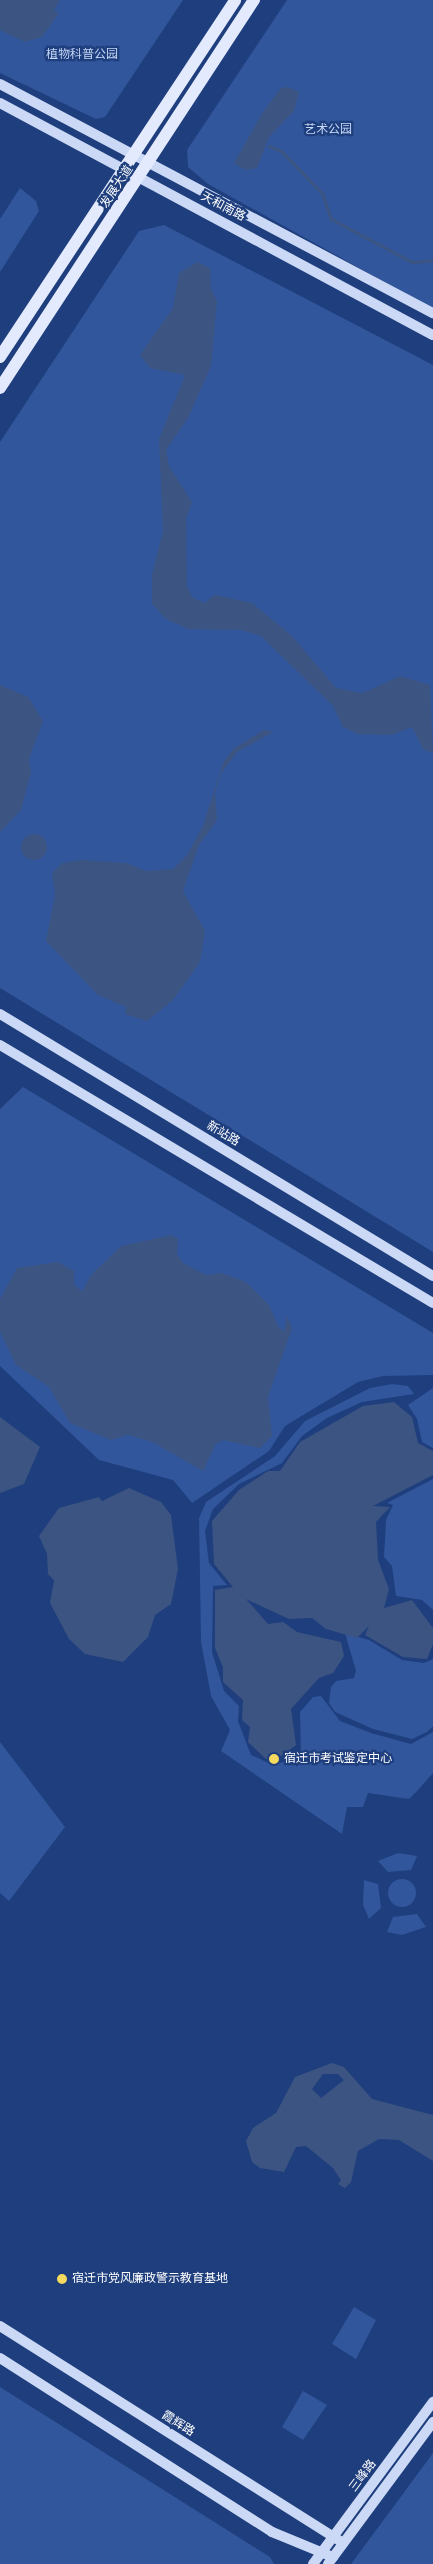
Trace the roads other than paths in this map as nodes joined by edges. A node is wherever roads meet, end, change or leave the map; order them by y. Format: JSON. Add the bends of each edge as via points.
{"nodes":[{"id":1,"x":235,"y":0,"type":"edge"},
{"id":2,"x":254,"y":0,"type":"edge"},
{"id":3,"x":0,"y":84,"type":"edge"},
{"id":4,"x":0,"y":103,"type":"edge"},
{"id":5,"x":135,"y":155,"type":"junction"},
{"id":6,"x":149,"y":163,"type":"junction"},
{"id":7,"x":126,"y":169,"type":"junction"},
{"id":8,"x":140,"y":177,"type":"junction"},
{"id":9,"x":433,"y":313,"type":"edge"},
{"id":10,"x":433,"y":335,"type":"edge"},
{"id":11,"x":0,"y":357,"type":"edge"},
{"id":12,"x":0,"y":388,"type":"edge"},
{"id":13,"x":0,"y":1014,"type":"edge"},
{"id":14,"x":0,"y":1044,"type":"edge"},
{"id":15,"x":433,"y":1276,"type":"edge"},
{"id":16,"x":433,"y":1303,"type":"edge"},
{"id":17,"x":0,"y":2326,"type":"edge"},
{"id":18,"x":0,"y":2358,"type":"edge"},
{"id":19,"x":433,"y":2402,"type":"edge"},
{"id":20,"x":433,"y":2422,"type":"edge"},
{"id":21,"x":333,"y":2537,"type":"junction"},
{"id":22,"x":343,"y":2543,"type":"junction"},
{"id":23,"x":323,"y":2551,"type":"junction"},
{"id":24,"x":330,"y":2561,"type":"edge"},
{"id":25,"x":313,"y":2564,"type":"edge"}],
"edges":[{"from":1,"to":5,"type":"main road","name":"发展大道"},
{"from":2,"to":6,"type":"main road","name":"发展大道"},
{"from":3,"to":5,"type":"street","name":"天和南路"},
{"from":4,"to":7,"type":"street","name":"天和南路"},
{"from":5,"to":6,"type":"street","name":"天和南路"},
{"from":5,"to":7,"type":"main road","name":"发展大道"},
{"from":6,"to":8,"type":"main road","name":"发展大道"},
{"from":6,"to":9,"type":"street","name":"天和南路"},
{"from":7,"to":8,"type":"street","name":"天和南路"},
{"from":7,"to":11,"type":"main road","name":"发展大道"},
{"from":8,"to":10,"type":"street","name":"天和南路"},
{"from":8,"to":12,"type":"main road","name":"发展大道"},
{"from":13,"to":15,"type":"street","name":"新站路"},
{"from":14,"to":16,"type":"street"},
{"from":17,"to":21,"type":"street","name":"霞辉路"},
{"from":18,"to":23,"type":"street","via":[[272,2532]]},
{"from":19,"to":21,"type":"street","name":"三峰路"},
{"from":20,"to":22,"type":"street","name":"三峰路"},
{"from":21,"to":22,"type":"street","name":"霞辉路"},
{"from":21,"to":23,"type":"street","name":"三峰路"},
{"from":22,"to":24,"type":"street","name":"三峰路"},
{"from":23,"to":24,"type":"street"},
{"from":23,"to":25,"type":"street","name":"三峰路"}]}
